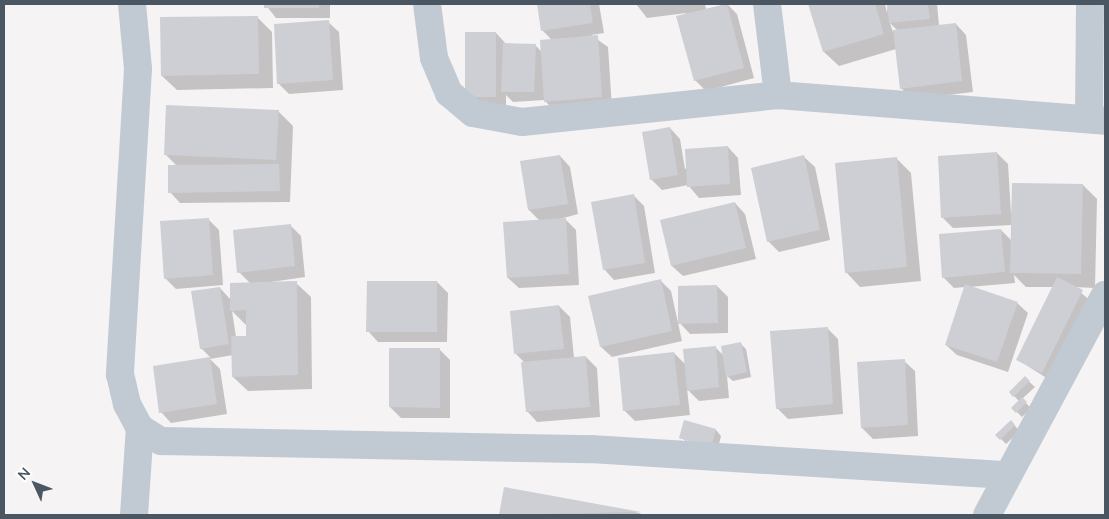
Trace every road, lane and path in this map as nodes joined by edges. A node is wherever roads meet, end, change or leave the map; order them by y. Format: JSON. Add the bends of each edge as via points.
{"nodes":[{"id":1,"x":132,"y":4,"type":"edge"},
{"id":2,"x":427,"y":4,"type":"edge"},
{"id":3,"x":767,"y":4,"type":"edge"},
{"id":4,"x":1090,"y":4,"type":"edge"},
{"id":5,"x":778,"y":95,"type":"junction"},
{"id":6,"x":1097,"y":119,"type":"edge"},
{"id":7,"x":1105,"y":295,"type":"edge"},
{"id":8,"x":140,"y":428,"type":"junction"},
{"id":9,"x":1006,"y":475,"type":"junction"},
{"id":10,"x":134,"y":515,"type":"edge"},
{"id":11,"x":987,"y":515,"type":"edge"}],
"edges":[{"from":1,"to":8,"type":"street","via":[[138,69],[120,374],[127,404]]},
{"from":2,"to":5,"type":"street","via":[[434,58],[448,93],[473,113],[522,122]]},
{"from":3,"to":5,"type":"street"},
{"from":4,"to":6,"type":"street"},
{"from":5,"to":6,"type":"street"},
{"from":7,"to":9,"type":"street"},
{"from":8,"to":9,"type":"street","via":[[160,441],[591,449]]},
{"from":8,"to":10,"type":"street"},
{"from":9,"to":11,"type":"street"}]}
